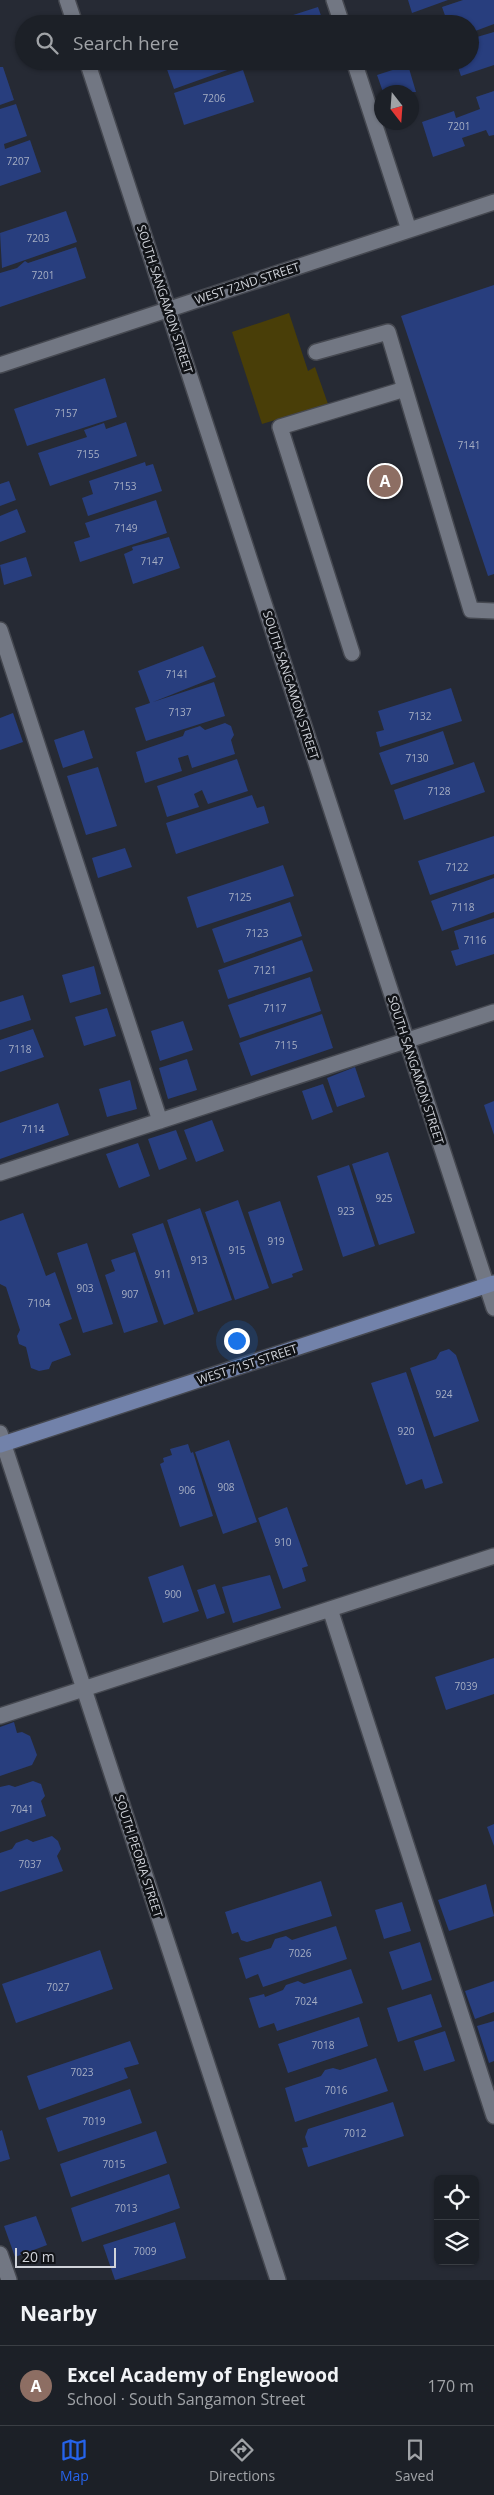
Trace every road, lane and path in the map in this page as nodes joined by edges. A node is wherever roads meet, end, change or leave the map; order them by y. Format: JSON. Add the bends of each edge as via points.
{"nodes":[{"id":1,"x":67,"y":0,"type":"edge"},
{"id":2,"x":334,"y":0,"type":"edge"},
{"id":3,"x":72,"y":15,"type":"edge"},
{"id":4,"x":339,"y":15,"type":"edge"},
{"id":5,"x":90,"y":70,"type":"edge"},
{"id":6,"x":357,"y":70,"type":"edge"},
{"id":7,"x":494,"y":202,"type":"edge"},
{"id":8,"x":409,"y":230,"type":"junction"},
{"id":9,"x":168,"y":309,"type":"junction"},
{"id":10,"x":316,"y":352,"type":"dead end"},
{"id":11,"x":0,"y":364,"type":"edge"},
{"id":12,"x":406,"y":389,"type":"junction"},
{"id":13,"x":494,"y":611,"type":"edge"},
{"id":14,"x":0,"y":630,"type":"edge"},
{"id":15,"x":352,"y":653,"type":"dead end"},
{"id":16,"x":494,"y":1012,"type":"edge"},
{"id":17,"x":406,"y":1040,"type":"junction"},
{"id":18,"x":160,"y":1121,"type":"junction"},
{"id":19,"x":0,"y":1173,"type":"edge"},
{"id":20,"x":490,"y":1284,"type":"edge"},
{"id":21,"x":494,"y":1308,"type":"edge"},
{"id":22,"x":1,"y":1440,"type":"edge"},
{"id":23,"x":494,"y":1556,"type":"edge"},
{"id":24,"x":330,"y":1609,"type":"junction"},
{"id":25,"x":84,"y":1689,"type":"junction"},
{"id":26,"x":0,"y":1716,"type":"edge"},
{"id":27,"x":494,"y":2116,"type":"edge"},
{"id":28,"x":0,"y":2254,"type":"edge"},
{"id":29,"x":8,"y":2280,"type":"edge"},
{"id":30,"x":278,"y":2280,"type":"edge"}],
"edges":[{"from":1,"to":3,"type":"street"},
{"from":2,"to":4,"type":"street"},
{"from":5,"to":9,"type":"street","name":"SOUTH SANGAMON STREET"},
{"from":6,"to":8,"type":"street"},
{"from":7,"to":8,"type":"street","name":"WEST 72ND STREET"},
{"from":8,"to":9,"type":"street","name":"WEST 72ND STREET"},
{"from":9,"to":11,"type":"street","name":"WEST 72ND STREET"},
{"from":9,"to":17,"type":"street","name":"SOUTH SANGAMON STREET"},
{"from":10,"to":12,"type":"street","via":[[388,332]]},
{"from":12,"to":13,"type":"street","via":[[472,610]]},
{"from":12,"to":15,"type":"street","via":[[280,427]]},
{"from":14,"to":18,"type":"street"},
{"from":16,"to":17,"type":"street"},
{"from":17,"to":18,"type":"street"},
{"from":17,"to":20,"type":"street","name":"SOUTH SANGAMON STREET"},
{"from":18,"to":19,"type":"street"},
{"from":20,"to":21,"type":"street","name":"SOUTH SANGAMON STREET"},
{"from":20,"to":22,"type":"main road","name":"WEST 71ST STREET"},
{"from":22,"to":25,"type":"street","name":"SOUTH PEORIA STREET"},
{"from":23,"to":24,"type":"street"},
{"from":24,"to":25,"type":"street"},
{"from":24,"to":27,"type":"street"},
{"from":25,"to":26,"type":"street"},
{"from":25,"to":30,"type":"street","name":"SOUTH PEORIA STREET"},
{"from":28,"to":29,"type":"street"}]}
